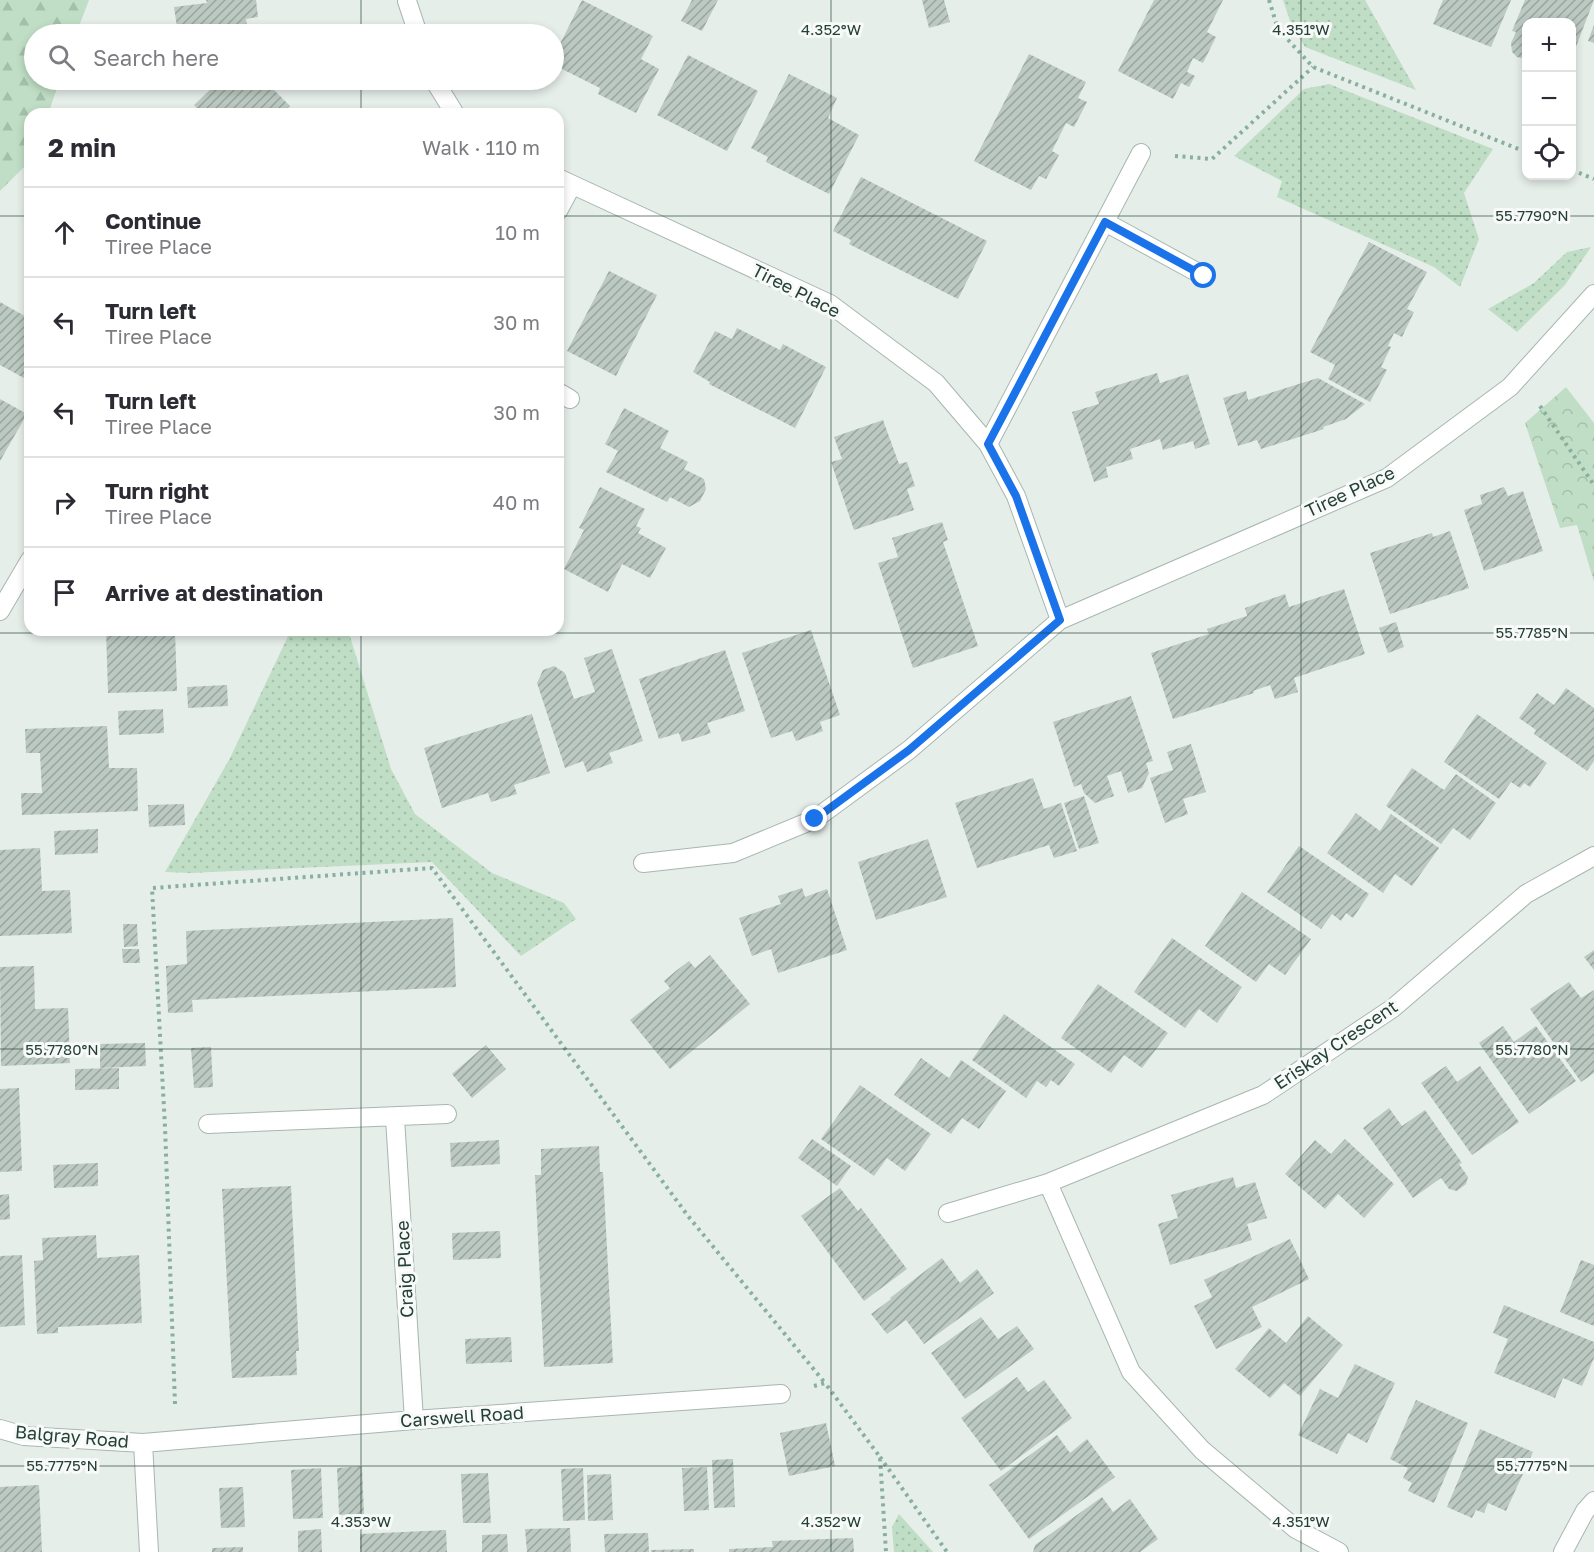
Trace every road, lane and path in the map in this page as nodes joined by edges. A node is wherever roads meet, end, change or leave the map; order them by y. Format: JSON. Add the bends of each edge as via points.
{"nodes":[{"id":1,"x":1269,"y":0,"type":"edge"},
{"id":2,"x":407,"y":1,"type":"edge"},
{"id":3,"x":415,"y":24,"type":"edge"},
{"id":4,"x":1313,"y":68,"type":"junction"},
{"id":5,"x":439,"y":90,"type":"edge"},
{"id":6,"x":451,"y":108,"type":"edge"},
{"id":7,"x":1522,"y":150,"type":"edge"},
{"id":8,"x":1141,"y":153,"type":"joint"},
{"id":9,"x":1576,"y":172,"type":"edge"},
{"id":10,"x":1594,"y":179,"type":"edge"},
{"id":11,"x":565,"y":181,"type":"edge"},
{"id":12,"x":1105,"y":222,"type":"junction"},
{"id":13,"x":1204,"y":276,"type":"dead end"},
{"id":14,"x":1594,"y":294,"type":"edge"},
{"id":15,"x":1520,"y":378,"type":"junction"},
{"id":16,"x":988,"y":444,"type":"junction"},
{"id":17,"x":1594,"y":485,"type":"edge"},
{"id":18,"x":24,"y":570,"type":"edge"},
{"id":19,"x":0,"y":611,"type":"edge"},
{"id":20,"x":1060,"y":620,"type":"junction"},
{"id":21,"x":1594,"y":856,"type":"edge"},
{"id":22,"x":643,"y":862,"type":"dead end"},
{"id":23,"x":447,"y":1114,"type":"dead end"},
{"id":24,"x":395,"y":1118,"type":"junction"},
{"id":25,"x":208,"y":1124,"type":"dead end"},
{"id":26,"x":1048,"y":1183,"type":"junction"},
{"id":27,"x":948,"y":1214,"type":"dead end"},
{"id":28,"x":782,"y":1394,"type":"joint"},
{"id":29,"x":414,"y":1420,"type":"junction"},
{"id":30,"x":0,"y":1429,"type":"edge"},
{"id":31,"x":143,"y":1443,"type":"junction"},
{"id":32,"x":880,"y":1457,"type":"junction"},
{"id":33,"x":1594,"y":1501,"type":"edge"},
{"id":34,"x":149,"y":1552,"type":"edge"},
{"id":35,"x":886,"y":1552,"type":"edge"},
{"id":36,"x":947,"y":1552,"type":"edge"},
{"id":37,"x":1339,"y":1552,"type":"edge"},
{"id":38,"x":1563,"y":1552,"type":"edge"}],
"edges":[{"from":1,"to":4,"type":"path","via":[[1278,29]]},
{"from":2,"to":3,"type":"street"},
{"from":4,"to":7,"type":"path"},
{"from":4,"to":8,"type":"path","via":[[1212,159]]},
{"from":5,"to":6,"type":"street"},
{"from":8,"to":12,"type":"street"},
{"from":9,"to":10,"type":"path"},
{"from":11,"to":16,"type":"street","name":"Tiree Place","via":[[830,304],[936,383]]},
{"from":12,"to":13,"type":"street"},
{"from":12,"to":16,"type":"street"},
{"from":14,"to":15,"type":"street","name":"Tiree Place"},
{"from":15,"to":17,"type":"path"},
{"from":15,"to":20,"type":"street","name":"Tiree Place","via":[[1386,478]]},
{"from":16,"to":20,"type":"street","name":"Tiree Place","via":[[1016,496]]},
{"from":18,"to":19,"type":"street"},
{"from":20,"to":22,"type":"street","name":"Tiree Place","via":[[909,750],[815,819],[733,853]]},
{"from":21,"to":26,"type":"street","name":"Eriskay Crescent","via":[[1526,894],[1393,1008],[1263,1095]]},
{"from":23,"to":24,"type":"street"},
{"from":24,"to":25,"type":"street"},
{"from":24,"to":29,"type":"street","name":"Craig Place"},
{"from":26,"to":27,"type":"street","name":"Eriskay Crescent"},
{"from":26,"to":37,"type":"street","via":[[1131,1372],[1202,1450],[1296,1529]]},
{"from":28,"to":29,"type":"street","name":"Carswell Road"},
{"from":28,"to":32,"type":"path","via":[[825,1383]]},
{"from":29,"to":31,"type":"street","name":"Carswell Road"},
{"from":30,"to":31,"type":"street","name":"Balgray Road","via":[[24,1436]]},
{"from":31,"to":34,"type":"street","name":"Balgray Road"},
{"from":32,"to":35,"type":"path"},
{"from":32,"to":36,"type":"path"},
{"from":33,"to":38,"type":"street"}]}
